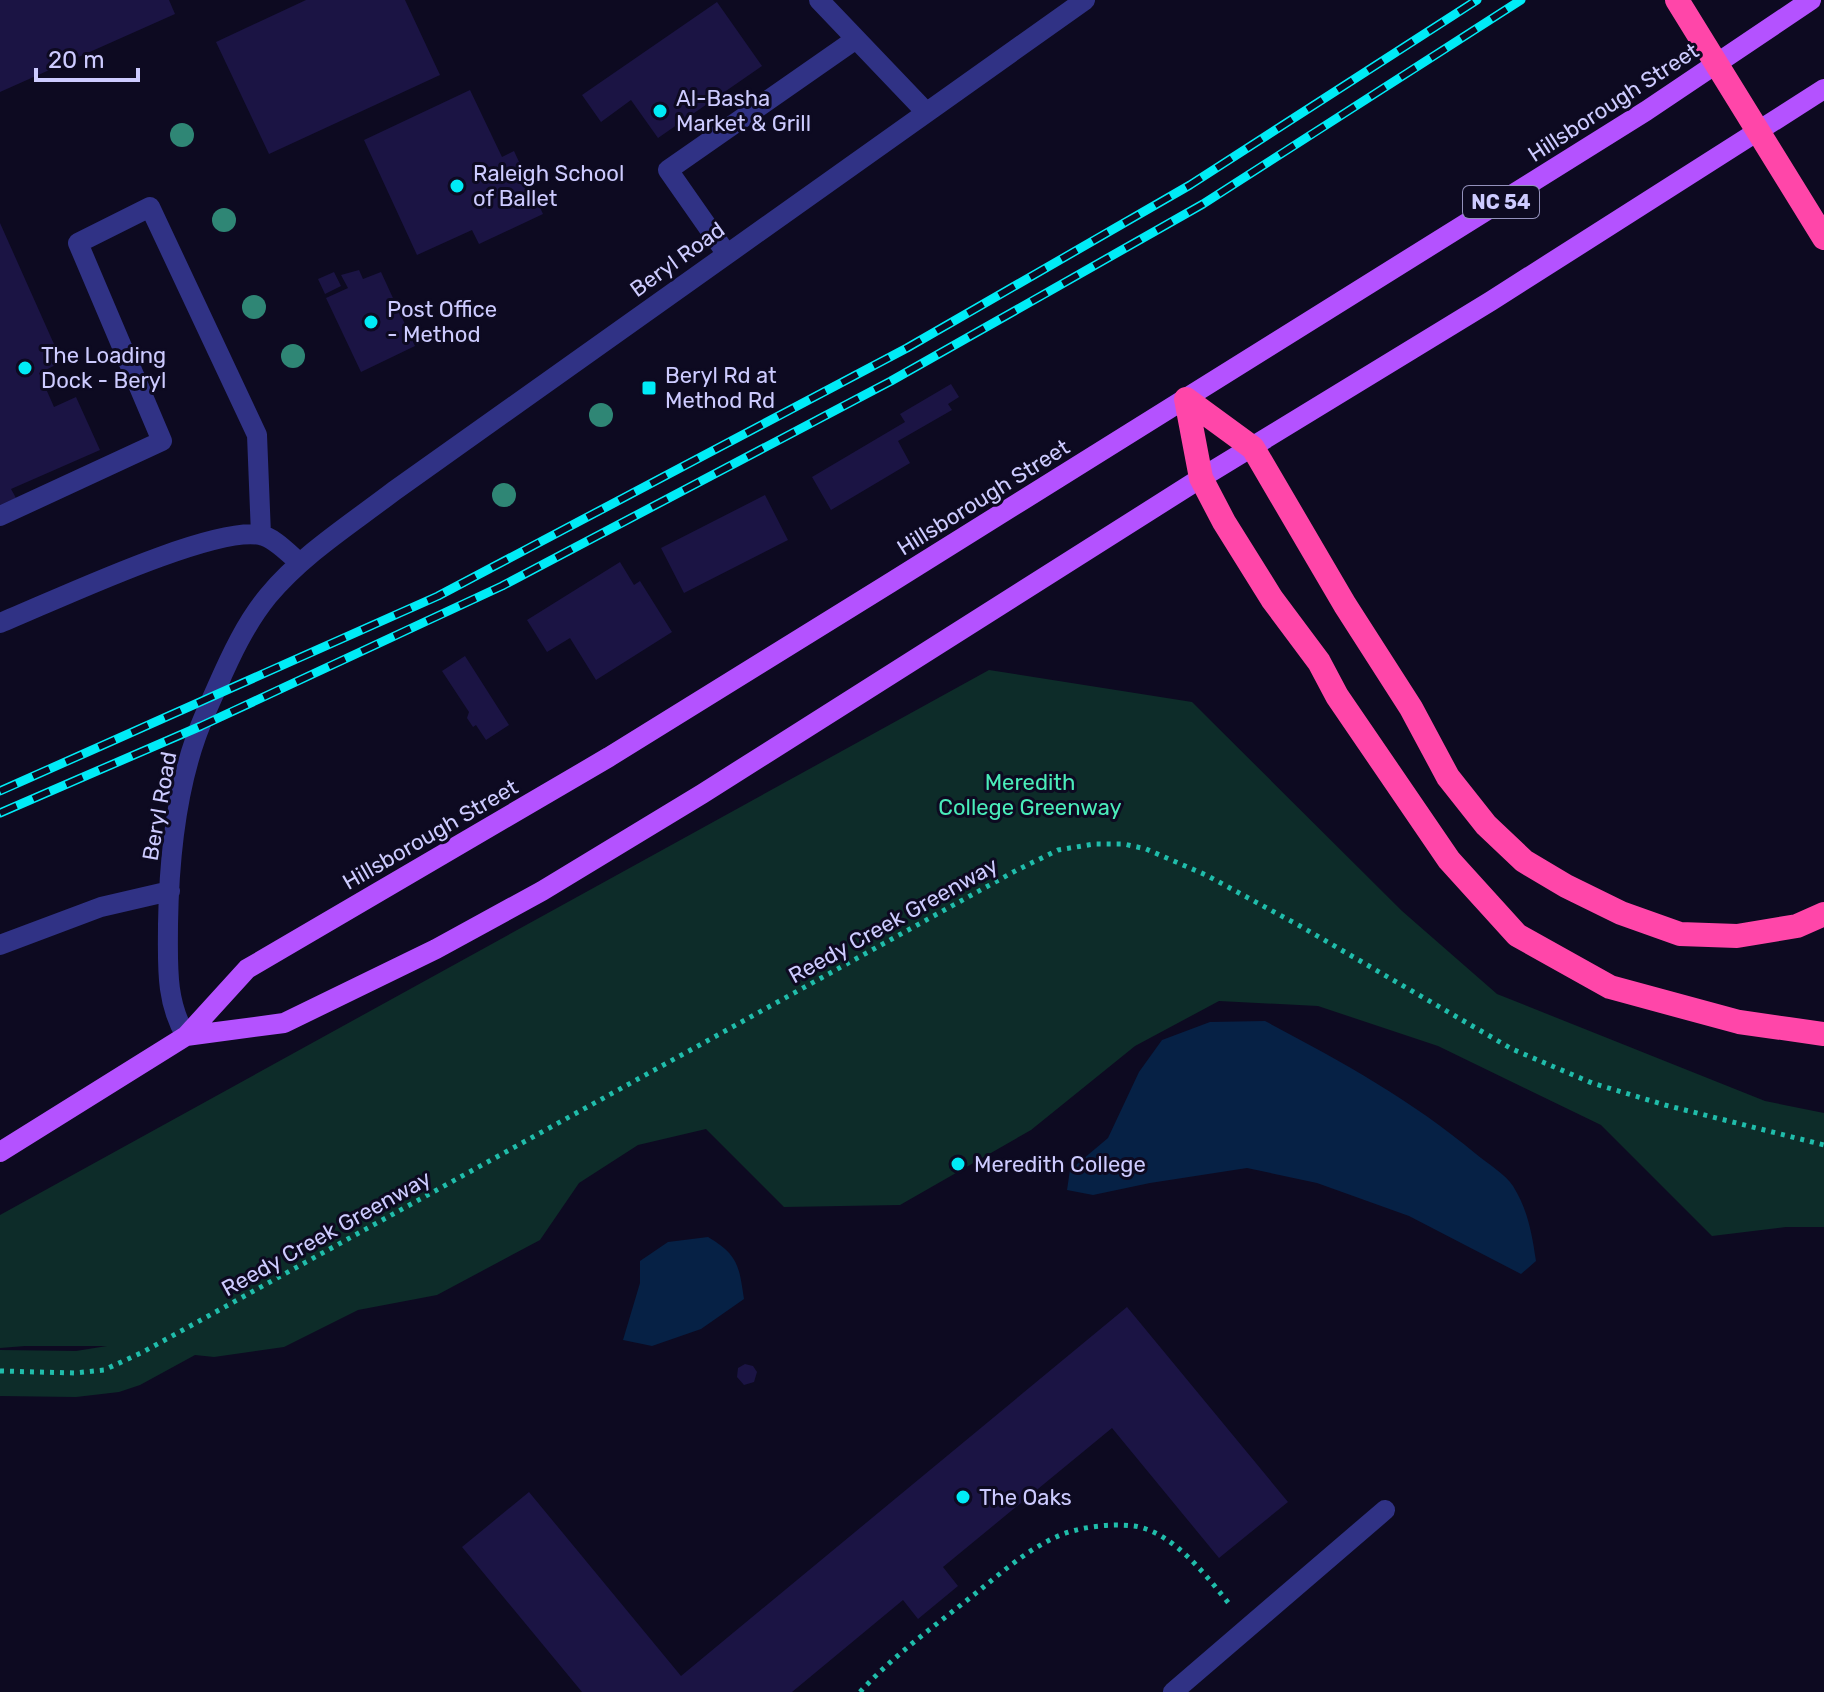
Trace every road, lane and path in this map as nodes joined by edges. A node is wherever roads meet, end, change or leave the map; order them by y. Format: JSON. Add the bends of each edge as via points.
{"nodes":[{"id":1,"x":819,"y":0,"type":"edge"},
{"id":2,"x":1085,"y":0,"type":"edge"},
{"id":3,"x":1677,"y":0,"type":"edge"},
{"id":4,"x":1811,"y":0,"type":"edge"},
{"id":5,"x":856,"y":39,"type":"junction"},
{"id":6,"x":1824,"y":89,"type":"edge"},
{"id":7,"x":925,"y":111,"type":"junction"},
{"id":8,"x":1824,"y":238,"type":"edge"},
{"id":9,"x":726,"y":253,"type":"junction"},
{"id":10,"x":1186,"y":399,"type":"junction"},
{"id":11,"x":1253,"y":448,"type":"junction"},
{"id":12,"x":1201,"y":478,"type":"junction"},
{"id":13,"x":0,"y":516,"type":"edge"},
{"id":14,"x":261,"y":535,"type":"junction"},
{"id":15,"x":300,"y":563,"type":"junction"},
{"id":16,"x":0,"y":623,"type":"edge"},
{"id":17,"x":170,"y":891,"type":"junction"},
{"id":18,"x":1824,"y":914,"type":"edge"},
{"id":19,"x":0,"y":945,"type":"edge"},
{"id":20,"x":1824,"y":1034,"type":"edge"},
{"id":21,"x":186,"y":1036,"type":"junction"},
{"id":22,"x":1824,"y":1145,"type":"edge"},
{"id":23,"x":0,"y":1152,"type":"edge"},
{"id":24,"x":0,"y":1371,"type":"edge"},
{"id":25,"x":1385,"y":1510,"type":"dead end"},
{"id":26,"x":1231,"y":1606,"type":"dead end"},
{"id":27,"x":860,"y":1692,"type":"edge"},
{"id":28,"x":1173,"y":1692,"type":"edge"}],
"edges":[{"from":1,"to":5,"type":"street"},
{"from":2,"to":7,"type":"street","name":"Beryl Road"},
{"from":3,"to":8,"type":"highway","bridge":true},
{"from":4,"to":10,"type":"main road","name":"Hillsborough Street","number":"NC 54","via":[[1646,111]]},
{"from":5,"to":7,"type":"street"},
{"from":5,"to":9,"type":"street","via":[[668,170]]},
{"from":6,"to":11,"type":"main road","name":"Hillsborough Street"},
{"from":7,"to":9,"type":"street","name":"Beryl Road"},
{"from":9,"to":15,"type":"street","name":"Beryl Road"},
{"from":10,"to":11,"type":"highway"},
{"from":10,"to":12,"type":"highway"},
{"from":10,"to":21,"type":"main road","name":"Hillsborough Street","via":[[609,757],[247,969]]},
{"from":11,"to":12,"type":"main road","name":"Hillsborough Street"},
{"from":11,"to":18,"type":"highway","via":[[1448,777],[1486,825],[1524,861],[1621,913],[1680,934],[1737,936],[1797,926]]},
{"from":12,"to":20,"type":"highway","via":[[1272,599],[1449,860],[1517,935],[1610,987],[1739,1022]]},
{"from":12,"to":21,"type":"main road","name":"Hillsborough Street","via":[[542,891],[284,1023]]},
{"from":13,"to":14,"type":"street","via":[[162,441],[78,243],[150,207],[257,435]]},
{"from":14,"to":15,"type":"street"},
{"from":14,"to":16,"type":"street","via":[[196,545]]},
{"from":15,"to":17,"type":"street","name":"Beryl Road","via":[[267,597],[231,654],[196,737],[175,829]]},
{"from":17,"to":19,"type":"street","via":[[101,907]]},
{"from":17,"to":21,"type":"street","name":"Beryl Road","via":[[170,1001]]},
{"from":21,"to":23,"type":"main road","name":"Hillsborough Street"},
{"from":22,"to":24,"type":"path","name":"Reedy Creek Greenway","via":[[1592,1083],[1512,1049],[1206,875],[1146,849],[1094,844],[1058,850],[1017,870],[143,1352],[104,1370]]},
{"from":25,"to":28,"type":"street"},
{"from":26,"to":27,"type":"path","via":[[1188,1556],[1136,1526],[1057,1536],[886,1664]]}]}
